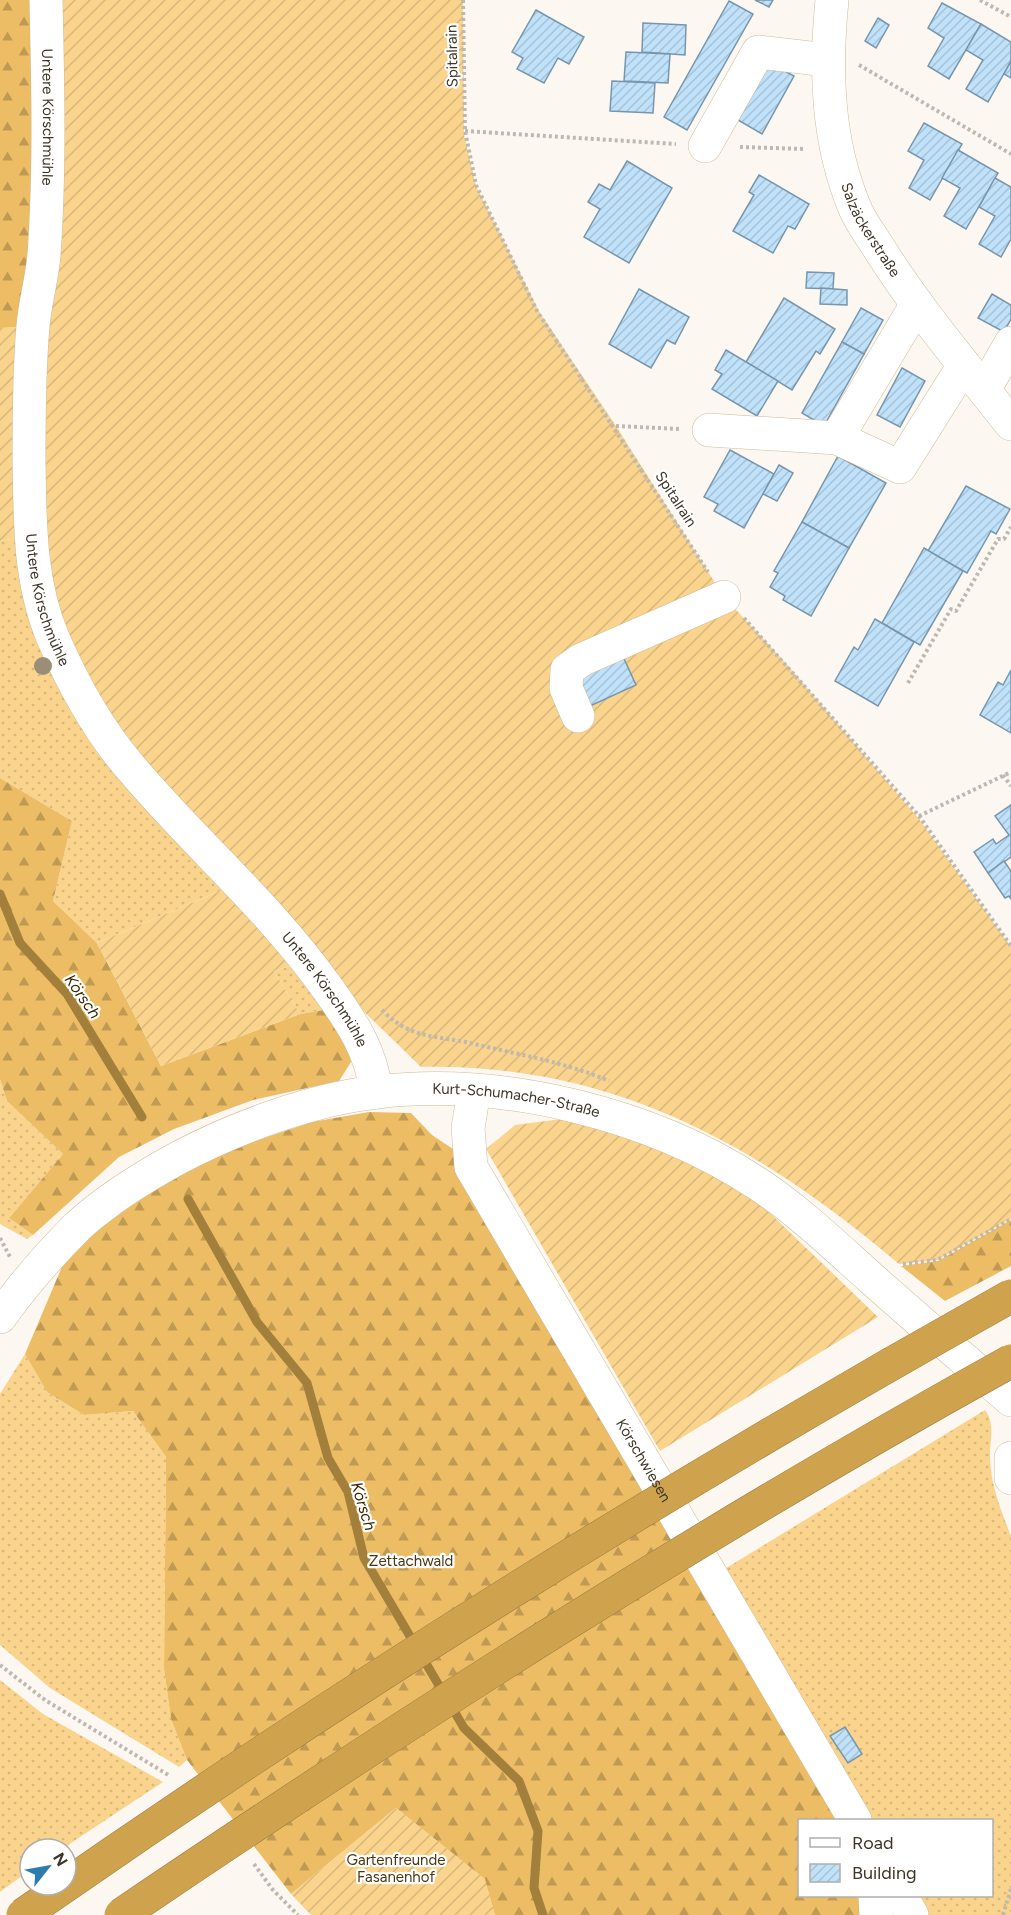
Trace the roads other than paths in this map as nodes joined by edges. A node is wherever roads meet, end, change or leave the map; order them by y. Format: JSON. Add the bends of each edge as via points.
{"nodes":[{"id":1,"x":46,"y":0,"type":"edge"},
{"id":2,"x":832,"y":0,"type":"edge"},
{"id":3,"x":827,"y":54,"type":"junction"},
{"id":4,"x":705,"y":146,"type":"dead end"},
{"id":5,"x":917,"y":304,"type":"junction"},
{"id":6,"x":1011,"y":343,"type":"edge"},
{"id":7,"x":974,"y":377,"type":"junction"},
{"id":8,"x":1011,"y":424,"type":"edge"},
{"id":9,"x":709,"y":430,"type":"road end"},
{"id":10,"x":837,"y":438,"type":"junction"},
{"id":11,"x":724,"y":597,"type":"road end"},
{"id":12,"x":578,"y":716,"type":"dead end"},
{"id":13,"x":474,"y":1091,"type":"junction"},
{"id":14,"x":376,"y":1092,"type":"junction"},
{"id":15,"x":1011,"y":1296,"type":"edge"},
{"id":16,"x":0,"y":1317,"type":"edge"},
{"id":17,"x":1011,"y":1360,"type":"edge"},
{"id":18,"x":1011,"y":1400,"type":"edge"},
{"id":19,"x":1011,"y":1458,"type":"edge"},
{"id":20,"x":1011,"y":1478,"type":"edge"},
{"id":21,"x":854,"y":1819,"type":"edge"},
{"id":22,"x":875,"y":1897,"type":"edge"},
{"id":23,"x":902,"y":1897,"type":"edge"},
{"id":24,"x":23,"y":1915,"type":"edge"},
{"id":25,"x":121,"y":1915,"type":"edge"},
{"id":26,"x":876,"y":1915,"type":"edge"},
{"id":27,"x":912,"y":1915,"type":"edge"}],
"edges":[{"from":1,"to":14,"type":"street","name":"Untere Körschmühle","via":[[44,256],[33,326],[29,419],[30,534],[41,606],[85,703],[128,765],[298,947],[344,1012],[369,1055]]},
{"from":2,"to":3,"type":"street","name":"Salzäckerstraße"},
{"from":3,"to":4,"type":"street","via":[[758,52]]},
{"from":3,"to":5,"type":"street","name":"Salzäckerstraße","via":[[836,150],[854,208]]},
{"from":5,"to":7,"type":"street","name":"Salzäckerstraße"},
{"from":5,"to":10,"type":"street"},
{"from":6,"to":7,"type":"street"},
{"from":7,"to":8,"type":"street","name":"Salzäckerstraße"},
{"from":7,"to":10,"type":"street","via":[[900,467]]},
{"from":9,"to":10,"type":"street"},
{"from":11,"to":12,"type":"street","via":[[581,660],[567,670],[566,688]]},
{"from":13,"to":14,"type":"street","name":"Kurt-Schumacher-Straße"},
{"from":13,"to":18,"type":"street","name":"Kurt-Schumacher-Straße","via":[[606,1114],[665,1134],[749,1179],[810,1224]]},
{"from":13,"to":21,"type":"street","name":"Körschwiesen","via":[[468,1128],[471,1167]]},
{"from":14,"to":16,"type":"street","name":"Kurt-Schumacher-Straße","via":[[264,1120],[202,1146],[143,1178],[79,1225],[24,1284]]},
{"from":15,"to":24,"type":"highway","bridge":true,"via":[[779,1429],[492,1602],[174,1810]]},
{"from":17,"to":25,"type":"highway","bridge":true,"via":[[807,1475],[552,1631],[353,1758]]},
{"from":19,"to":20,"type":"street"},
{"from":22,"to":26,"type":"street"},
{"from":23,"to":27,"type":"street"}]}
